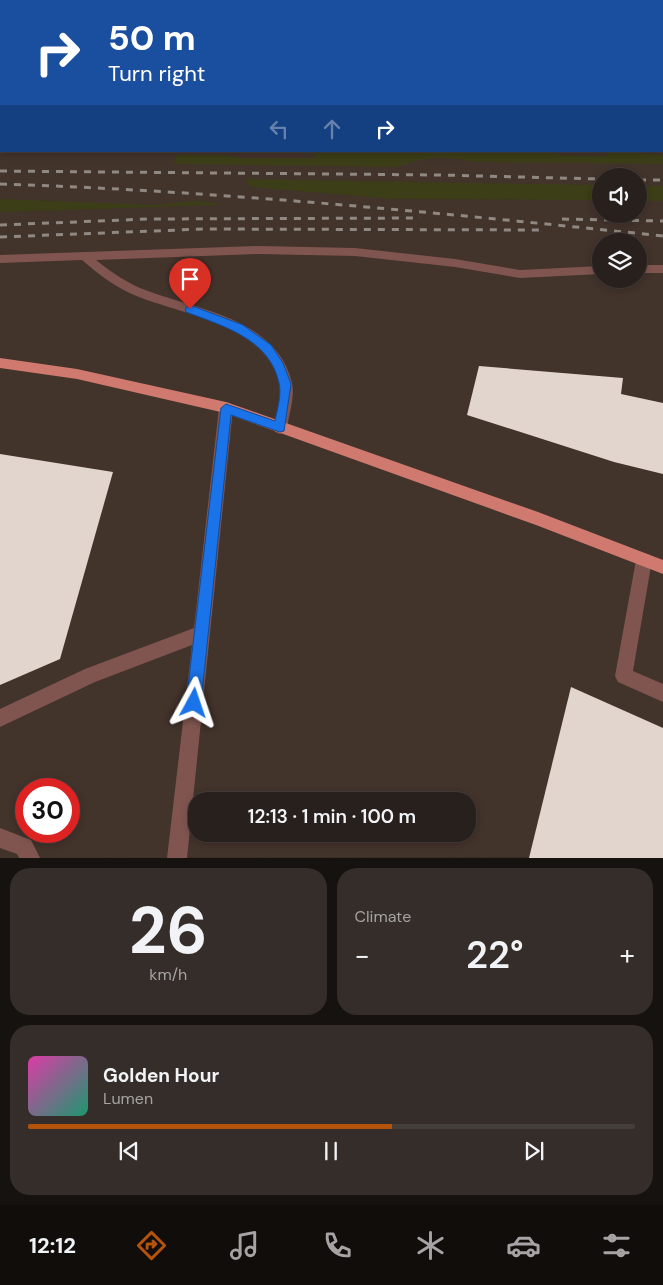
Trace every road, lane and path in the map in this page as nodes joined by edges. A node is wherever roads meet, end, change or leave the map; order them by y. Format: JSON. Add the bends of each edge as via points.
{"nodes":[{"id":1,"x":83,"y":255,"type":"junction"},
{"id":2,"x":0,"y":259,"type":"edge"},
{"id":3,"x":647,"y":269,"type":"edge"},
{"id":4,"x":663,"y":269,"type":"edge"},
{"id":5,"x":592,"y":270,"type":"edge"},
{"id":6,"x":0,"y":363,"type":"edge"},
{"id":7,"x":226,"y":408,"type":"junction"},
{"id":8,"x":280,"y":428,"type":"junction"},
{"id":9,"x":644,"y":560,"type":"junction"},
{"id":10,"x":663,"y":567,"type":"edge"},
{"id":11,"x":200,"y":634,"type":"junction"},
{"id":12,"x":663,"y":693,"type":"edge"},
{"id":13,"x":0,"y":718,"type":"edge"},
{"id":14,"x":0,"y":838,"type":"edge"},
{"id":15,"x":30,"y":858,"type":"edge"},
{"id":16,"x":177,"y":858,"type":"edge"}],
"edges":[{"from":1,"to":2,"type":"street"},
{"from":1,"to":5,"type":"street","via":[[258,250],[356,252],[520,274]]},
{"from":1,"to":8,"type":"street","via":[[106,276],[142,294],[239,328],[268,348],[286,384]]},
{"from":3,"to":4,"type":"street"},
{"from":6,"to":7,"type":"main road","via":[[77,374]]},
{"from":7,"to":8,"type":"main road"},
{"from":7,"to":11,"type":"street"},
{"from":8,"to":9,"type":"main road"},
{"from":9,"to":10,"type":"main road"},
{"from":9,"to":12,"type":"street","via":[[624,676]]},
{"from":11,"to":13,"type":"street","via":[[91,675]]},
{"from":11,"to":16,"type":"street"},
{"from":14,"to":15,"type":"street","via":[[24,847]]}]}
